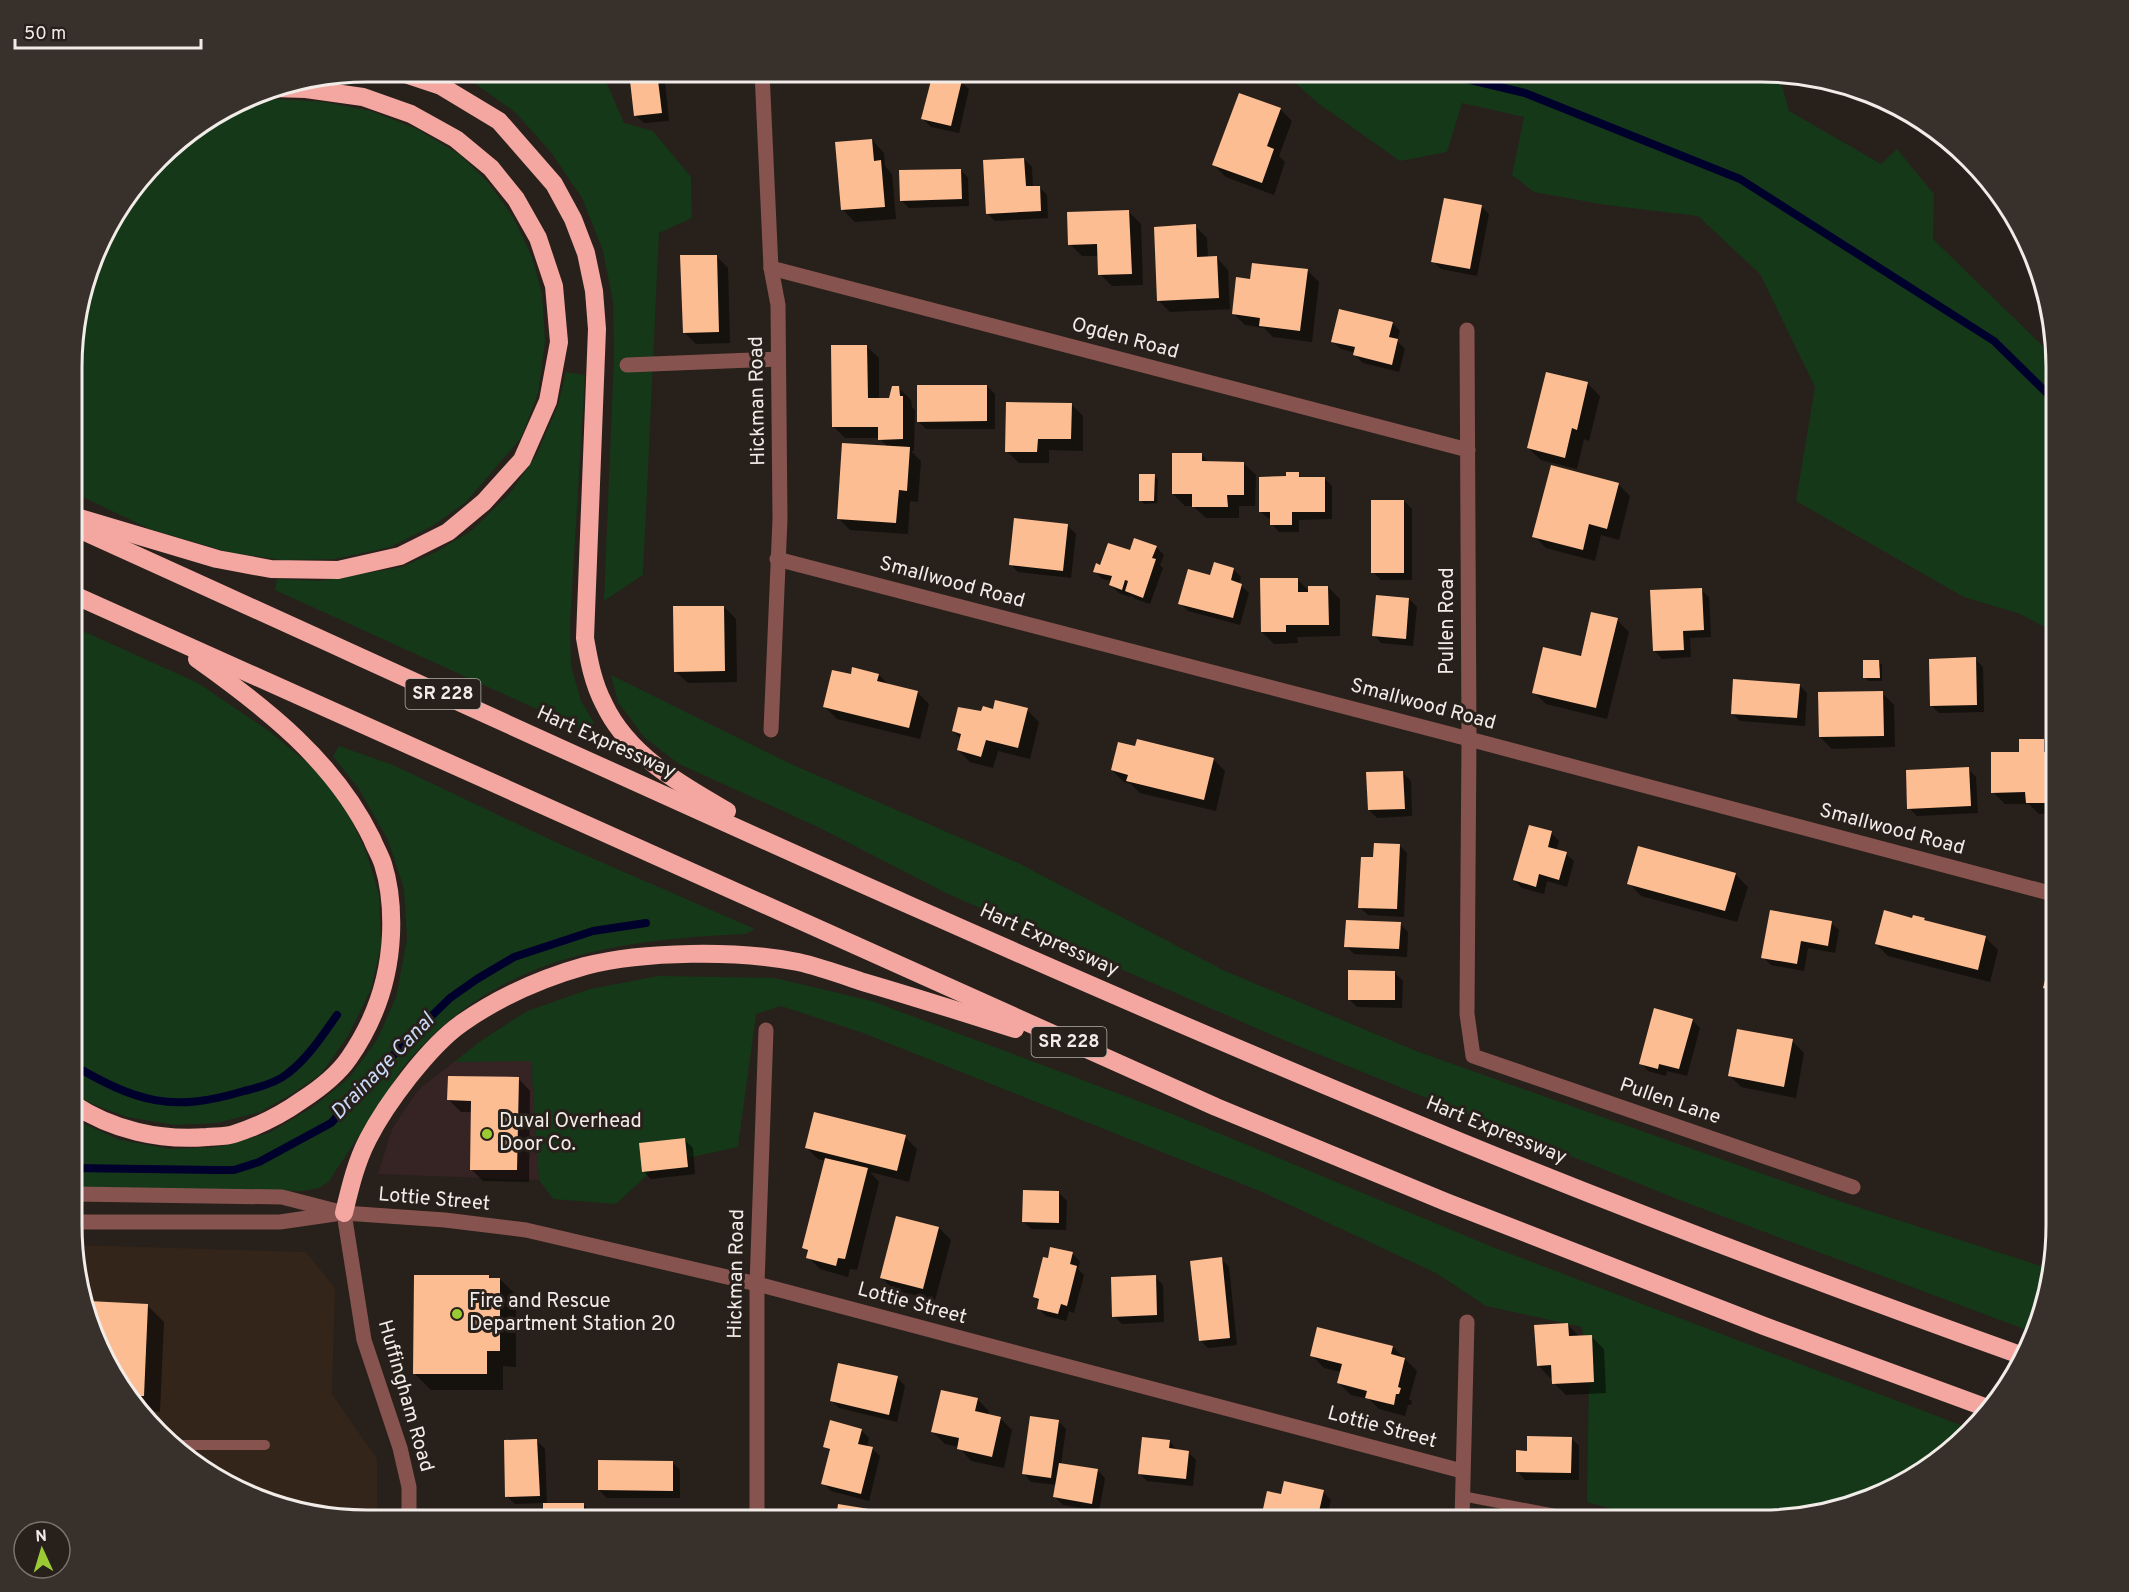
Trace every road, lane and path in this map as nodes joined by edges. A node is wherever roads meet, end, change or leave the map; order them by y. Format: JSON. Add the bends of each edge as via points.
{"nodes":[{"id":1,"x":432,"y":83,"type":"edge"},
{"id":2,"x":763,"y":83,"type":"edge"},
{"id":3,"x":310,"y":89,"type":"edge"},
{"id":4,"x":771,"y":268,"type":"junction"},
{"id":5,"x":1467,"y":330,"type":"dead end"},
{"id":6,"x":778,"y":359,"type":"junction"},
{"id":7,"x":627,"y":365,"type":"dead end"},
{"id":8,"x":1468,"y":450,"type":"junction"},
{"id":9,"x":82,"y":519,"type":"edge"},
{"id":10,"x":82,"y":530,"type":"edge"},
{"id":11,"x":777,"y":559,"type":"junction"},
{"id":12,"x":82,"y":599,"type":"edge"},
{"id":13,"x":164,"y":635,"type":"junction"},
{"id":14,"x":771,"y":730,"type":"dead end"},
{"id":15,"x":1469,"y":738,"type":"junction"},
{"id":16,"x":812,"y":861,"type":"junction"},
{"id":17,"x":2046,"y":892,"type":"edge"},
{"id":18,"x":766,"y":1030,"type":"dead end"},
{"id":19,"x":1097,"y":1054,"type":"junction"},
{"id":20,"x":1473,"y":1056,"type":"joint"},
{"id":21,"x":82,"y":1110,"type":"edge"},
{"id":22,"x":1853,"y":1187,"type":"dead end"},
{"id":23,"x":82,"y":1194,"type":"edge"},
{"id":24,"x":344,"y":1213,"type":"junction"},
{"id":25,"x":82,"y":1222,"type":"edge"},
{"id":26,"x":757,"y":1284,"type":"junction"},
{"id":27,"x":1467,"y":1322,"type":"dead end"},
{"id":28,"x":2015,"y":1353,"type":"edge"},
{"id":29,"x":1981,"y":1406,"type":"edge"},
{"id":30,"x":187,"y":1445,"type":"edge"},
{"id":31,"x":265,"y":1445,"type":"dead end"},
{"id":32,"x":1462,"y":1471,"type":"junction"},
{"id":33,"x":1462,"y":1496,"type":"junction"},
{"id":34,"x":409,"y":1510,"type":"edge"},
{"id":35,"x":757,"y":1510,"type":"edge"},
{"id":36,"x":1462,"y":1510,"type":"edge"},
{"id":37,"x":1535,"y":1510,"type":"edge"}],
"edges":[{"from":1,"to":16,"type":"highway","via":[[499,121],[554,184],[586,253],[597,329],[585,638],[591,672],[604,705],[623,734],[651,763]]},
{"from":2,"to":4,"type":"street","name":"Hickman Road"},
{"from":3,"to":9,"type":"highway","via":[[363,97],[411,114],[456,139],[491,168],[516,198],[538,238],[554,286],[559,342],[548,400],[522,460],[484,502],[448,532],[400,556],[338,570],[271,569],[217,559]]},
{"from":4,"to":6,"type":"street","name":"Hickman Road","via":[[778,305]]},
{"from":4,"to":8,"type":"street","name":"Ogden Road"},
{"from":5,"to":8,"type":"street","name":"Pullen Road"},
{"from":6,"to":7,"type":"street"},
{"from":6,"to":11,"type":"street","name":"Hickman Road"},
{"from":8,"to":15,"type":"street","name":"Pullen Road"},
{"from":10,"to":16,"type":"highway","name":"Hart Expressway","number":"SR 228"},
{"from":11,"to":14,"type":"street","name":"Hickman Road"},
{"from":11,"to":15,"type":"street","name":"Smallwood Road"},
{"from":12,"to":13,"type":"highway","number":"SR 228"},
{"from":13,"to":19,"type":"highway","number":"SR 228"},
{"from":13,"to":21,"type":"highway","via":[[249,696],[298,738],[360,814],[383,864],[392,914],[390,961],[375,1013],[348,1060],[316,1091],[277,1117],[231,1135],[186,1139],[138,1133]]},
{"from":15,"to":17,"type":"street","name":"Smallwood Road"},
{"from":15,"to":20,"type":"street","name":"Pullen Road","via":[[1467,1014]]},
{"from":16,"to":28,"type":"highway","name":"Hart Expressway","number":"SR 228","via":[[1266,1061],[1470,1146],[1756,1258]]},
{"from":18,"to":26,"type":"street","name":"Hickman Road"},
{"from":19,"to":24,"type":"highway","via":[[798,962],[685,954],[586,966],[496,1002],[460,1024],[430,1052],[368,1139],[353,1175]]},
{"from":19,"to":29,"type":"highway","number":"SR 228","via":[[1446,1202]]},
{"from":20,"to":22,"type":"street","name":"Pullen Lane"},
{"from":23,"to":24,"type":"street","name":"Lottie Street","via":[[282,1197]]},
{"from":24,"to":25,"type":"street","name":"Lottie Street","via":[[280,1222]]},
{"from":24,"to":26,"type":"street","name":"Lottie Street","via":[[526,1230]]},
{"from":24,"to":34,"type":"street","name":"Huffingham Road","via":[[364,1340],[399,1449],[409,1487]]},
{"from":26,"to":32,"type":"street","name":"Lottie Street"},
{"from":26,"to":35,"type":"street","name":"Hickman Road"},
{"from":27,"to":32,"type":"street"},
{"from":30,"to":31,"type":"lane"},
{"from":32,"to":33,"type":"street"},
{"from":33,"to":36,"type":"street"},
{"from":33,"to":37,"type":"lane"}]}
